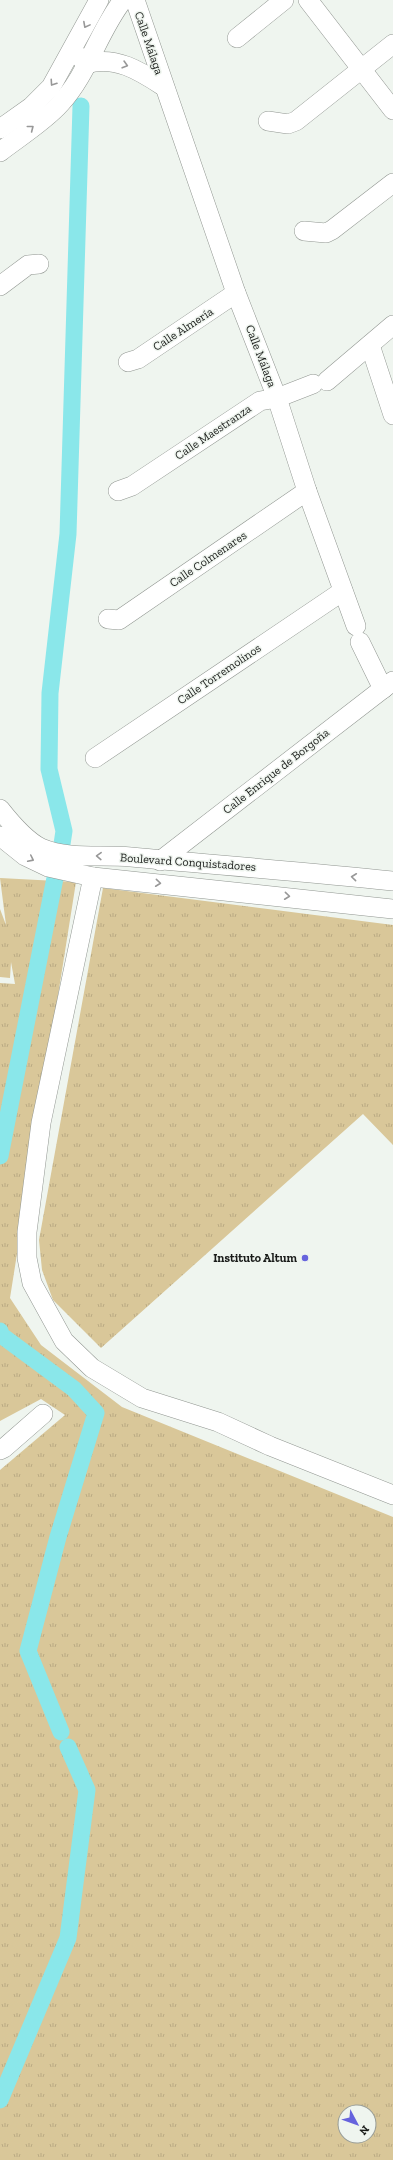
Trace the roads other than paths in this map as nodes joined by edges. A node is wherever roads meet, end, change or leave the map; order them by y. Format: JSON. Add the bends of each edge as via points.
{"nodes":[{"id":1,"x":100,"y":0,"type":"edge"},
{"id":2,"x":123,"y":0,"type":"edge"},
{"id":3,"x":134,"y":0,"type":"edge"},
{"id":4,"x":284,"y":0,"type":"edge"},
{"id":5,"x":308,"y":0,"type":"edge"},
{"id":6,"x":237,"y":38,"type":"dead end"},
{"id":7,"x":393,"y":44,"type":"edge"},
{"id":8,"x":73,"y":50,"type":"junction"},
{"id":9,"x":86,"y":64,"type":"junction"},
{"id":10,"x":361,"y":69,"type":"junction"},
{"id":11,"x":164,"y":86,"type":"junction"},
{"id":12,"x":393,"y":110,"type":"edge"},
{"id":13,"x":268,"y":121,"type":"dead end"},
{"id":14,"x":0,"y":129,"type":"edge"},
{"id":15,"x":0,"y":152,"type":"edge"},
{"id":16,"x":393,"y":183,"type":"edge"},
{"id":17,"x":304,"y":231,"type":"dead end"},
{"id":18,"x":39,"y":264,"type":"dead end"},
{"id":19,"x":0,"y":286,"type":"edge"},
{"id":20,"x":236,"y":293,"type":"junction"},
{"id":21,"x":393,"y":325,"type":"edge"},
{"id":22,"x":370,"y":345,"type":"junction"},
{"id":23,"x":128,"y":362,"type":"dead end"},
{"id":24,"x":277,"y":398,"type":"junction"},
{"id":25,"x":393,"y":415,"type":"edge"},
{"id":26,"x":118,"y":491,"type":"dead end"},
{"id":27,"x":307,"y":492,"type":"junction"},
{"id":28,"x":343,"y":590,"type":"junction"},
{"id":29,"x":108,"y":619,"type":"dead end"},
{"id":30,"x":388,"y":685,"type":"edge"},
{"id":31,"x":95,"y":758,"type":"dead end"},
{"id":32,"x":0,"y":809,"type":"edge"},
{"id":33,"x":0,"y":836,"type":"edge"},
{"id":34,"x":160,"y":860,"type":"junction"},
{"id":35,"x":93,"y":876,"type":"junction"},
{"id":36,"x":393,"y":881,"type":"edge"},
{"id":37,"x":393,"y":909,"type":"edge"},
{"id":38,"x":43,"y":1414,"type":"dead end"},
{"id":39,"x":0,"y":1450,"type":"edge"},
{"id":40,"x":393,"y":1495,"type":"edge"}],
"edges":[{"from":1,"to":8,"type":"street","one_way":true},
{"from":2,"to":9,"type":"street"},
{"from":3,"to":11,"type":"street","name":"Calle Málaga"},
{"from":4,"to":6,"type":"street"},
{"from":5,"to":10,"type":"street"},
{"from":7,"to":10,"type":"street"},
{"from":8,"to":9,"type":"street"},
{"from":8,"to":14,"type":"street","one_way":true,"via":[[51,87],[32,107]]},
{"from":9,"to":11,"type":"street","name":"Calle Málaga","one_way":true,"via":[[106,61],[122,64],[137,69]]},
{"from":15,"to":9,"type":"street","one_way":true,"via":[[60,105]]},
{"from":10,"to":12,"type":"street"},
{"from":10,"to":13,"type":"street","via":[[296,121],[282,124]]},
{"from":11,"to":20,"type":"street","name":"Calle Málaga"},
{"from":16,"to":17,"type":"street","via":[[332,230],[326,233]]},
{"from":18,"to":19,"type":"street","via":[[28,264]]},
{"from":20,"to":23,"type":"street","name":"Calle Almería","via":[[138,359]]},
{"from":20,"to":24,"type":"street","name":"Calle Málaga"},
{"from":21,"to":22,"type":"street","name":"Calle Maestranza"},
{"from":22,"to":24,"type":"street","name":"Calle Maestranza","via":[[320,382]]},
{"from":22,"to":25,"type":"street"},
{"from":24,"to":26,"type":"street","name":"Calle Maestranza","via":[[260,400],[132,486]]},
{"from":24,"to":27,"type":"street","name":"Calle Málaga"},
{"from":27,"to":28,"type":"street","name":"Calle Málaga"},
{"from":27,"to":29,"type":"street","name":"Calle Colmenares","via":[[119,620]]},
{"from":28,"to":30,"type":"street","name":"Calle Málaga","via":[[358,634]]},
{"from":28,"to":31,"type":"street","name":"Calle Torremolinos"},
{"from":30,"to":34,"type":"street","name":"Calle Enrique de Borgoña"},
{"from":34,"to":32,"type":"street","name":"Boulevard Conquistadores","one_way":true,"via":[[64,855],[30,841]]},
{"from":33,"to":35,"type":"street","name":"Boulevard Conquistadores","one_way":true,"via":[[25,856],[48,867]]},
{"from":36,"to":34,"type":"street","name":"Boulevard Conquistadores","one_way":true},
{"from":35,"to":37,"type":"street","name":"Boulevard Conquistadores","one_way":true},
{"from":35,"to":40,"type":"street","via":[[41,1123],[27,1232],[27,1258],[32,1283],[64,1341],[92,1368],[142,1398],[218,1422],[270,1446]]},
{"from":38,"to":39,"type":"street"}]}
